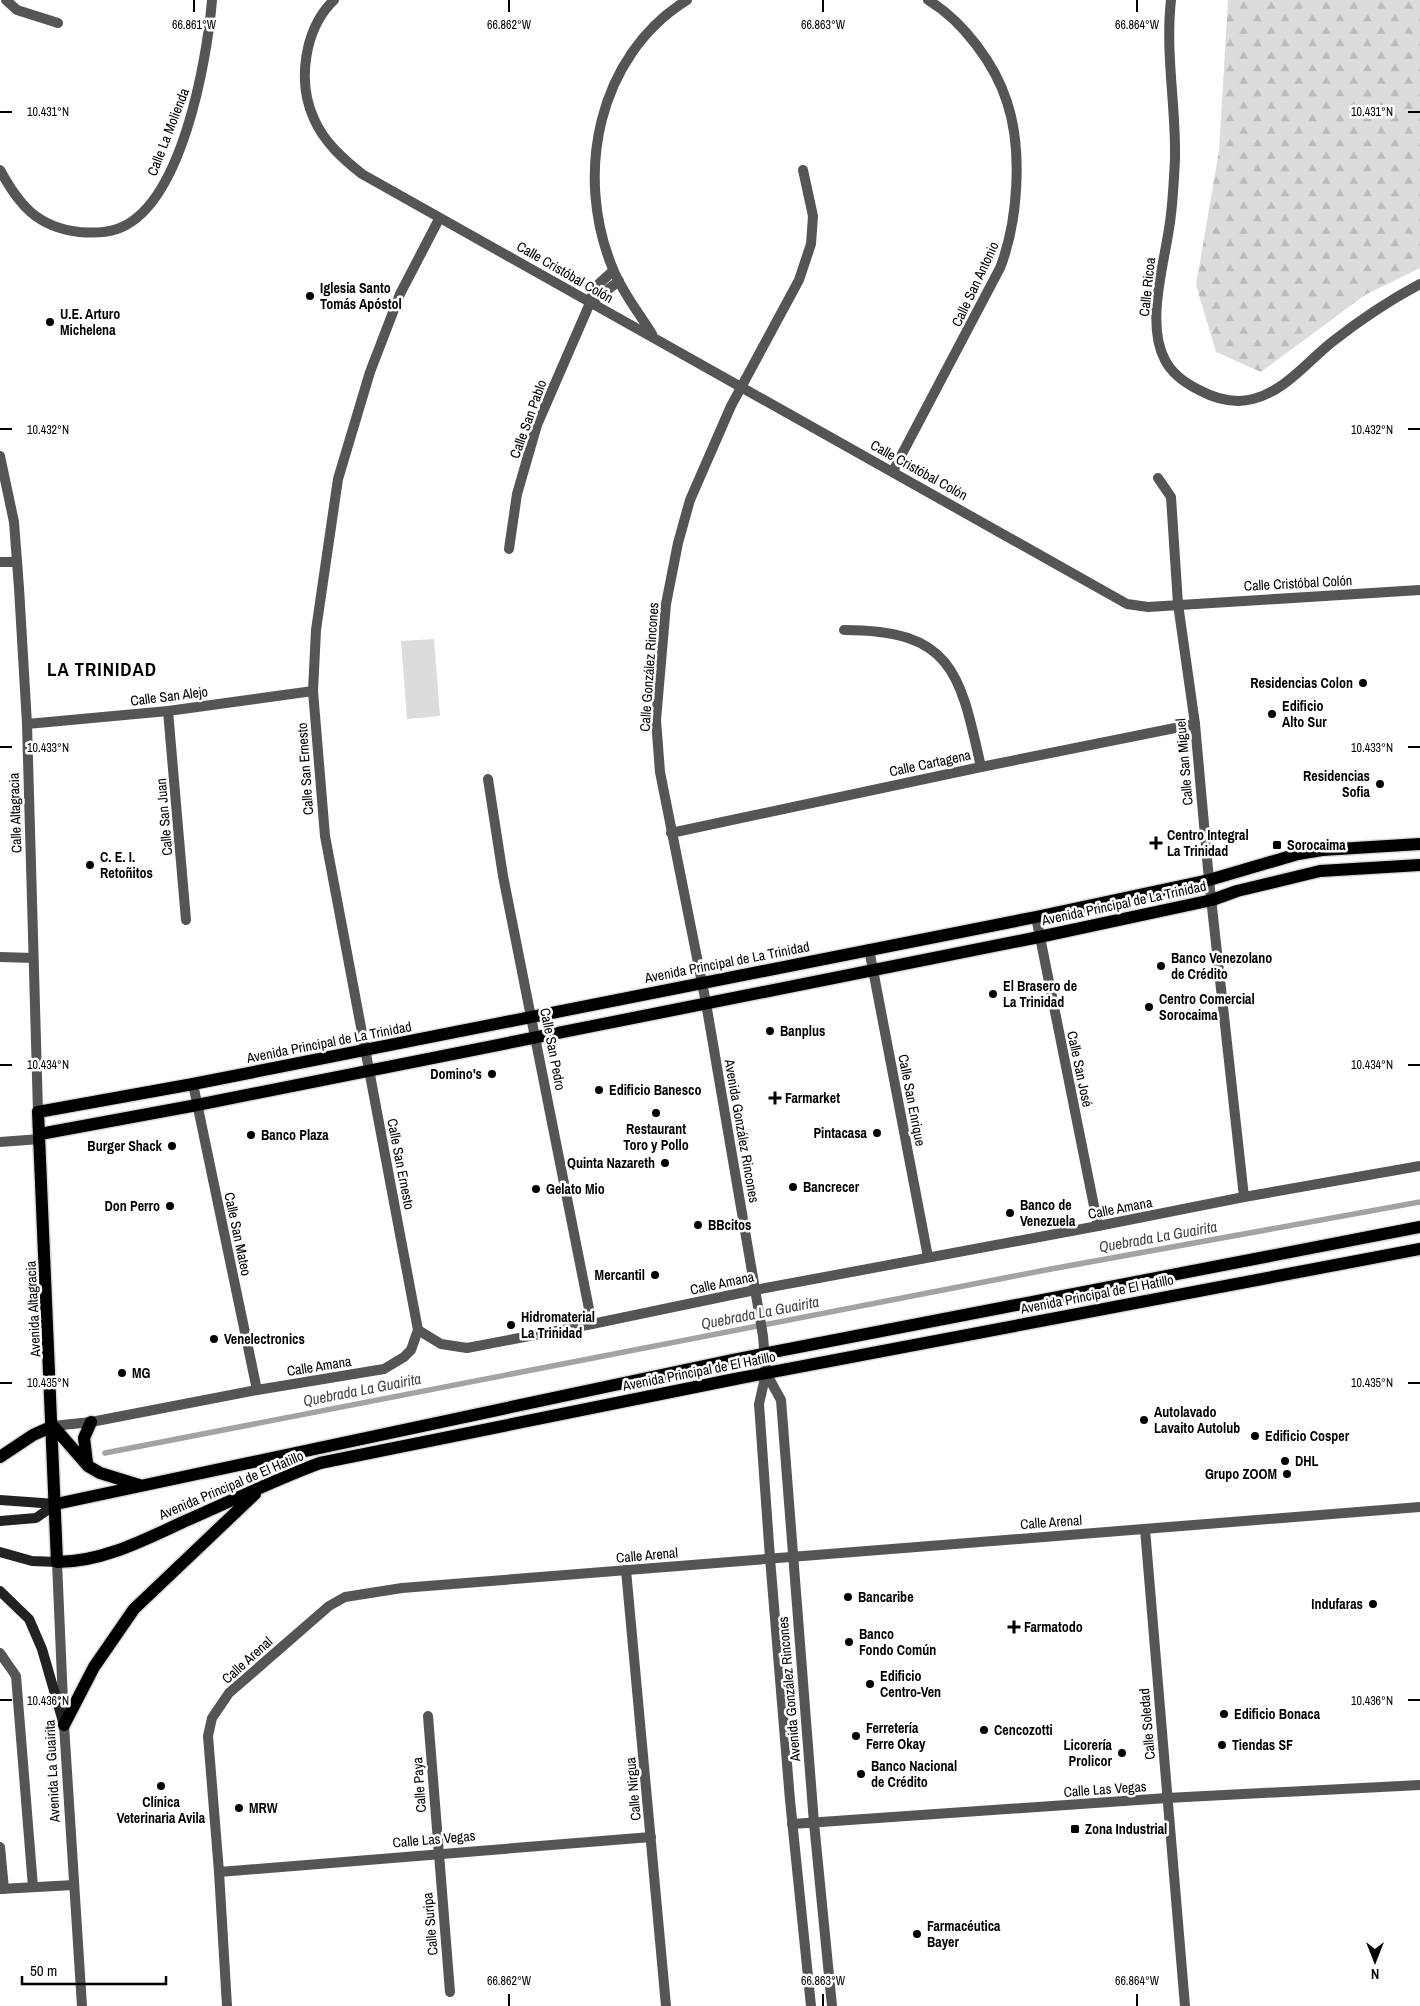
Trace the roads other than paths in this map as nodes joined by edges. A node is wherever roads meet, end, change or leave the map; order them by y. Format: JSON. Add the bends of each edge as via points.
{"nodes":[{"id":1,"x":6,"y":0,"type":"edge"},
{"id":2,"x":212,"y":0,"type":"edge"},
{"id":3,"x":334,"y":0,"type":"edge"},
{"id":4,"x":686,"y":0,"type":"edge"},
{"id":5,"x":928,"y":0,"type":"edge"},
{"id":6,"x":1171,"y":0,"type":"edge"},
{"id":7,"x":58,"y":23,"type":"dead end"},
{"id":8,"x":0,"y":170,"type":"edge"},
{"id":9,"x":804,"y":170,"type":"dead end"},
{"id":10,"x":439,"y":218,"type":"junction"},
{"id":11,"x":613,"y":271,"type":"junction"},
{"id":12,"x":619,"y":281,"type":"junction"},
{"id":13,"x":1420,"y":284,"type":"edge"},
{"id":14,"x":590,"y":303,"type":"junction"},
{"id":15,"x":653,"y":336,"type":"junction"},
{"id":16,"x":741,"y":386,"type":"junction"},
{"id":17,"x":0,"y":456,"type":"edge"},
{"id":18,"x":893,"y":471,"type":"junction"},
{"id":19,"x":1158,"y":478,"type":"dead end"},
{"id":20,"x":509,"y":549,"type":"dead end"},
{"id":21,"x":0,"y":562,"type":"edge"},
{"id":22,"x":17,"y":562,"type":"junction"},
{"id":23,"x":1420,"y":590,"type":"edge"},
{"id":24,"x":1178,"y":604,"type":"junction"},
{"id":25,"x":844,"y":630,"type":"dead end"},
{"id":26,"x":313,"y":691,"type":"junction"},
{"id":27,"x":168,"y":711,"type":"junction"},
{"id":28,"x":27,"y":724,"type":"junction"},
{"id":29,"x":1195,"y":724,"type":"junction"},
{"id":30,"x":982,"y":767,"type":"junction"},
{"id":31,"x":488,"y":779,"type":"dead end"},
{"id":32,"x":671,"y":833,"type":"junction"},
{"id":33,"x":1420,"y":844,"type":"edge"},
{"id":34,"x":1420,"y":865,"type":"edge"},
{"id":35,"x":1208,"y":880,"type":"junction"},
{"id":36,"x":1212,"y":900,"type":"junction"},
{"id":37,"x":1036,"y":917,"type":"junction"},
{"id":38,"x":186,"y":920,"type":"dead end"},
{"id":39,"x":1039,"y":937,"type":"junction"},
{"id":40,"x":869,"y":949,"type":"junction"},
{"id":41,"x":0,"y":957,"type":"edge"},
{"id":42,"x":33,"y":958,"type":"junction"},
{"id":43,"x":874,"y":968,"type":"junction"},
{"id":44,"x":702,"y":983,"type":"junction"},
{"id":45,"x":706,"y":1003,"type":"junction"},
{"id":46,"x":532,"y":1017,"type":"junction"},
{"id":47,"x":536,"y":1036,"type":"junction"},
{"id":48,"x":365,"y":1050,"type":"junction"},
{"id":49,"x":369,"y":1070,"type":"junction"},
{"id":50,"x":193,"y":1084,"type":"junction"},
{"id":51,"x":198,"y":1105,"type":"junction"},
{"id":52,"x":38,"y":1112,"type":"junction"},
{"id":53,"x":40,"y":1136,"type":"junction"},
{"id":54,"x":0,"y":1142,"type":"edge"},
{"id":55,"x":1420,"y":1166,"type":"edge"},
{"id":56,"x":1244,"y":1197,"type":"junction"},
{"id":57,"x":1098,"y":1226,"type":"junction"},
{"id":58,"x":1420,"y":1227,"type":"edge"},
{"id":59,"x":1420,"y":1249,"type":"edge"},
{"id":60,"x":928,"y":1257,"type":"junction"},
{"id":61,"x":755,"y":1291,"type":"junction"},
{"id":62,"x":592,"y":1324,"type":"junction"},
{"id":63,"x":418,"y":1330,"type":"junction"},
{"id":64,"x":764,"y":1354,"type":"junction"},
{"id":65,"x":766,"y":1373,"type":"junction"},
{"id":66,"x":257,"y":1390,"type":"junction"},
{"id":67,"x":91,"y":1422,"type":"junction"},
{"id":68,"x":53,"y":1426,"type":"junction"},
{"id":69,"x":0,"y":1456,"type":"edge"},
{"id":70,"x":88,"y":1466,"type":"junction"},
{"id":71,"x":140,"y":1486,"type":"junction"},
{"id":72,"x":262,"y":1488,"type":"junction"},
{"id":73,"x":0,"y":1500,"type":"edge"},
{"id":74,"x":56,"y":1504,"type":"junction"},
{"id":75,"x":1420,"y":1506,"type":"edge"},
{"id":76,"x":0,"y":1521,"type":"edge"},
{"id":77,"x":1145,"y":1529,"type":"junction"},
{"id":78,"x":0,"y":1552,"type":"edge"},
{"id":79,"x":793,"y":1557,"type":"junction"},
{"id":80,"x":770,"y":1558,"type":"junction"},
{"id":81,"x":57,"y":1562,"type":"junction"},
{"id":82,"x":626,"y":1570,"type":"junction"},
{"id":83,"x":0,"y":1591,"type":"edge"},
{"id":84,"x":0,"y":1653,"type":"edge"},
{"id":85,"x":428,"y":1716,"type":"dead end"},
{"id":86,"x":64,"y":1725,"type":"junction"},
{"id":87,"x":1420,"y":1785,"type":"edge"},
{"id":88,"x":1167,"y":1798,"type":"junction"},
{"id":89,"x":814,"y":1823,"type":"junction"},
{"id":90,"x":792,"y":1824,"type":"junction"},
{"id":91,"x":651,"y":1837,"type":"junction"},
{"id":92,"x":0,"y":1847,"type":"edge"},
{"id":93,"x":437,"y":1852,"type":"junction"},
{"id":94,"x":220,"y":1872,"type":"junction"},
{"id":95,"x":74,"y":1885,"type":"junction"},
{"id":96,"x":33,"y":1887,"type":"junction"},
{"id":97,"x":2,"y":1889,"type":"edge"},
{"id":98,"x":450,"y":1992,"type":"dead end"},
{"id":99,"x":82,"y":2006,"type":"edge"},
{"id":100,"x":227,"y":2006,"type":"edge"},
{"id":101,"x":666,"y":2006,"type":"edge"},
{"id":102,"x":811,"y":2006,"type":"edge"},
{"id":103,"x":832,"y":2006,"type":"edge"},
{"id":104,"x":1185,"y":2006,"type":"edge"}],
"edges":[{"from":1,"to":7,"type":"street","via":[[17,10]]},
{"from":2,"to":8,"type":"street","name":"Calle La Molienda","via":[[199,90],[186,130],[163,185],[148,207],[133,220],[117,229],[98,232],[61,230],[26,210]]},
{"from":3,"to":10,"type":"street","name":"Calle Cristóbal Colón","via":[[319,18],[308,49],[306,84],[314,118],[345,161]]},
{"from":4,"to":11,"type":"street","via":[[643,39],[612,85],[603,111],[596,141],[596,205]]},
{"from":5,"to":18,"type":"street","name":"Calle San Antonio","via":[[949,17],[983,55],[1007,102],[1014,132],[1016,189],[1009,244],[1000,268]]},
{"from":6,"to":13,"type":"street","name":"Calle Ricoa","via":[[1175,160],[1157,316],[1160,348],[1172,371],[1212,396],[1228,401],[1255,399],[1284,384],[1376,309]]},
{"from":9,"to":16,"type":"street","name":"Calle González Rincones","via":[[813,216],[811,244],[799,280]]},
{"from":10,"to":14,"type":"street","name":"Calle Cristóbal Colón"},
{"from":10,"to":26,"type":"street","name":"Calle San Ernesto","via":[[397,302],[370,372],[338,479],[316,630]]},
{"from":11,"to":12,"type":"street"},
{"from":11,"to":14,"type":"street","via":[[593,289]]},
{"from":12,"to":14,"type":"street"},
{"from":12,"to":15,"type":"street"},
{"from":14,"to":15,"type":"street","name":"Calle Cristóbal Colón"},
{"from":14,"to":20,"type":"street","name":"Calle San Pablo","via":[[537,425],[517,494]]},
{"from":15,"to":16,"type":"street","name":"Calle Cristóbal Colón"},
{"from":16,"to":18,"type":"street","name":"Calle Cristóbal Colón"},
{"from":16,"to":32,"type":"street","name":"Calle González Rincones","via":[[690,500],[666,604],[656,720],[660,772]]},
{"from":17,"to":22,"type":"street","name":"Calle Altagracia","via":[[14,522]]},
{"from":18,"to":24,"type":"street","name":"Calle Cristóbal Colón","via":[[1127,604],[1148,607]]},
{"from":19,"to":24,"type":"street","name":"Calle San Miguel","via":[[1171,497]]},
{"from":21,"to":22,"type":"street"},
{"from":22,"to":28,"type":"street","name":"Calle Altagracia"},
{"from":23,"to":24,"type":"street","name":"Calle Cristóbal Colón"},
{"from":24,"to":29,"type":"street","name":"Calle San Miguel"},
{"from":25,"to":30,"type":"street","via":[[899,634],[938,654],[953,671],[962,691]]},
{"from":26,"to":27,"type":"street","name":"Calle San Alejo"},
{"from":26,"to":48,"type":"street","name":"Calle San Ernesto","via":[[324,836]]},
{"from":27,"to":28,"type":"street","name":"Calle San Alejo"},
{"from":27,"to":38,"type":"street","name":"Calle San Juan"},
{"from":28,"to":42,"type":"street","name":"Calle Altagracia"},
{"from":29,"to":30,"type":"street","name":"Calle Cartagena"},
{"from":29,"to":35,"type":"street","name":"Calle San Miguel"},
{"from":30,"to":32,"type":"street","name":"Calle Cartagena"},
{"from":31,"to":46,"type":"street","name":"Calle San Pedro","via":[[503,876]]},
{"from":32,"to":44,"type":"street","name":"Calle González Rincones"},
{"from":33,"to":35,"type":"main road","name":"Avenida Principal de La Trinidad","via":[[1298,854]]},
{"from":34,"to":36,"type":"main road","name":"Avenida Principal de La Trinidad","via":[[1320,871]]},
{"from":35,"to":36,"type":"street","name":"Calle San Miguel"},
{"from":35,"to":37,"type":"main road","name":"Avenida Principal de La Trinidad"},
{"from":36,"to":39,"type":"main road","name":"Avenida Principal de La Trinidad"},
{"from":36,"to":56,"type":"street","name":"Calle San Miguel"},
{"from":37,"to":39,"type":"street","name":"Calle San José"},
{"from":37,"to":40,"type":"main road","name":"Avenida Principal de La Trinidad"},
{"from":39,"to":43,"type":"main road","name":"Avenida Principal de La Trinidad"},
{"from":39,"to":57,"type":"street","name":"Calle San José"},
{"from":40,"to":43,"type":"street","name":"Calle San Enrique"},
{"from":40,"to":44,"type":"main road","name":"Avenida Principal de La Trinidad"},
{"from":41,"to":42,"type":"street"},
{"from":42,"to":52,"type":"street","name":"Calle Altagracia"},
{"from":43,"to":45,"type":"main road","name":"Avenida Principal de La Trinidad"},
{"from":43,"to":60,"type":"street","name":"Calle San Enrique"},
{"from":44,"to":45,"type":"street","name":"Avenida González Rincones"},
{"from":44,"to":46,"type":"main road","name":"Avenida Principal de La Trinidad"},
{"from":45,"to":47,"type":"main road","name":"Avenida Principal de La Trinidad"},
{"from":45,"to":61,"type":"street","name":"Avenida González Rincones"},
{"from":46,"to":47,"type":"street","name":"Calle San Pedro"},
{"from":46,"to":48,"type":"main road","name":"Avenida Principal de La Trinidad"},
{"from":47,"to":49,"type":"main road","name":"Avenida Principal de La Trinidad"},
{"from":47,"to":62,"type":"street","name":"Calle San Pedro"},
{"from":48,"to":49,"type":"street","name":"Calle San Ernesto"},
{"from":48,"to":50,"type":"main road","name":"Avenida Principal de La Trinidad"},
{"from":49,"to":51,"type":"main road","name":"Avenida Principal de La Trinidad"},
{"from":49,"to":63,"type":"street","name":"Calle San Ernesto"},
{"from":50,"to":51,"type":"street","name":"Calle San Mateo"},
{"from":50,"to":52,"type":"main road","name":"Avenida Principal de La Trinidad"},
{"from":51,"to":53,"type":"main road","name":"Avenida Principal de La Trinidad"},
{"from":51,"to":66,"type":"street","name":"Calle San Mateo"},
{"from":52,"to":53,"type":"main road","name":"Avenida Altagracia"},
{"from":53,"to":54,"type":"street"},
{"from":53,"to":68,"type":"main road","name":"Avenida Altagracia"},
{"from":55,"to":56,"type":"street","name":"Calle Amana"},
{"from":56,"to":57,"type":"street","name":"Calle Amana"},
{"from":57,"to":60,"type":"street","name":"Calle Amana"},
{"from":58,"to":64,"type":"main road","name":"Avenida Principal de El Hatillo"},
{"from":59,"to":65,"type":"main road","name":"Avenida Principal de El Hatillo"},
{"from":60,"to":61,"type":"street","name":"Calle Amana"},
{"from":61,"to":62,"type":"street","name":"Calle Amana"},
{"from":61,"to":64,"type":"street","name":"Avenida González Rincones"},
{"from":62,"to":63,"type":"street","name":"Calle Amana","via":[[467,1348],[441,1344]]},
{"from":63,"to":66,"type":"street","name":"Calle Amana","via":[[411,1350],[404,1358],[384,1369]]},
{"from":64,"to":65,"type":"street","name":"Avenida González Rincones"},
{"from":64,"to":71,"type":"main road","name":"Avenida Principal de El Hatillo"},
{"from":65,"to":72,"type":"main road","name":"Avenida Principal de El Hatillo","via":[[320,1463]]},
{"from":65,"to":79,"type":"street","name":"Avenida González Rincones","via":[[781,1400]]},
{"from":65,"to":80,"type":"street","name":"Avenida González Rincones","via":[[760,1404]]},
{"from":66,"to":67,"type":"street","name":"Calle Amana"},
{"from":67,"to":68,"type":"street","name":"Calle Amana"},
{"from":67,"to":70,"type":"main road","via":[[84,1438]]},
{"from":68,"to":69,"type":"main road"},
{"from":68,"to":70,"type":"main road"},
{"from":68,"to":74,"type":"main road","name":"Avenida Altagracia"},
{"from":70,"to":71,"type":"main road"},
{"from":71,"to":74,"type":"main road","name":"Avenida Principal de El Hatillo"},
{"from":72,"to":81,"type":"main road","name":"Avenida Principal de El Hatillo","via":[[90,1560]]},
{"from":72,"to":86,"type":"main road","via":[[134,1609],[94,1667]]},
{"from":73,"to":74,"type":"main road","name":"Avenida Principal de El Hatillo"},
{"from":74,"to":76,"type":"main road","via":[[36,1518]]},
{"from":74,"to":81,"type":"main road","name":"Avenida La Guairita"},
{"from":75,"to":77,"type":"street","name":"Calle Arenal"},
{"from":77,"to":79,"type":"street","name":"Calle Arenal"},
{"from":77,"to":88,"type":"street","name":"Calle Soledad"},
{"from":78,"to":81,"type":"main road","name":"Avenida Principal de El Hatillo","via":[[32,1561]]},
{"from":79,"to":80,"type":"street","name":"Calle Arenal"},
{"from":79,"to":89,"type":"street","name":"Avenida González Rincones"},
{"from":80,"to":82,"type":"street","name":"Calle Arenal"},
{"from":80,"to":90,"type":"street","name":"Avenida González Rincones"},
{"from":81,"to":86,"type":"street","name":"Avenida La Guairita"},
{"from":82,"to":91,"type":"street","name":"Calle Nirgua"},
{"from":82,"to":94,"type":"street","name":"Calle Arenal","via":[[402,1588],[345,1597],[329,1606],[229,1693],[212,1718],[208,1736]]},
{"from":83,"to":86,"type":"main road","via":[[29,1619],[42,1648]]},
{"from":84,"to":96,"type":"street","via":[[16,1676]]},
{"from":85,"to":93,"type":"street","name":"Calle Paya"},
{"from":86,"to":95,"type":"street","name":"Avenida La Guairita"},
{"from":87,"to":88,"type":"street","name":"Calle Las Vegas"},
{"from":88,"to":89,"type":"street","name":"Calle Las Vegas"},
{"from":88,"to":104,"type":"street","name":"Calle Soledad"},
{"from":89,"to":90,"type":"street","name":"Calle Las Vegas"},
{"from":89,"to":103,"type":"street","name":"Avenida González Rincones"},
{"from":90,"to":102,"type":"street","name":"Avenida González Rincones"},
{"from":91,"to":93,"type":"street","name":"Calle Las Vegas"},
{"from":91,"to":101,"type":"street","name":"Calle Nirgua"},
{"from":92,"to":97,"type":"street"},
{"from":93,"to":94,"type":"street","name":"Calle Las Vegas"},
{"from":93,"to":98,"type":"street","name":"Calle Suripa"},
{"from":94,"to":100,"type":"street","name":"Calle Arenal"},
{"from":95,"to":96,"type":"street"},
{"from":95,"to":99,"type":"street","name":"Avenida La Guairita"},
{"from":96,"to":97,"type":"street"}]}
